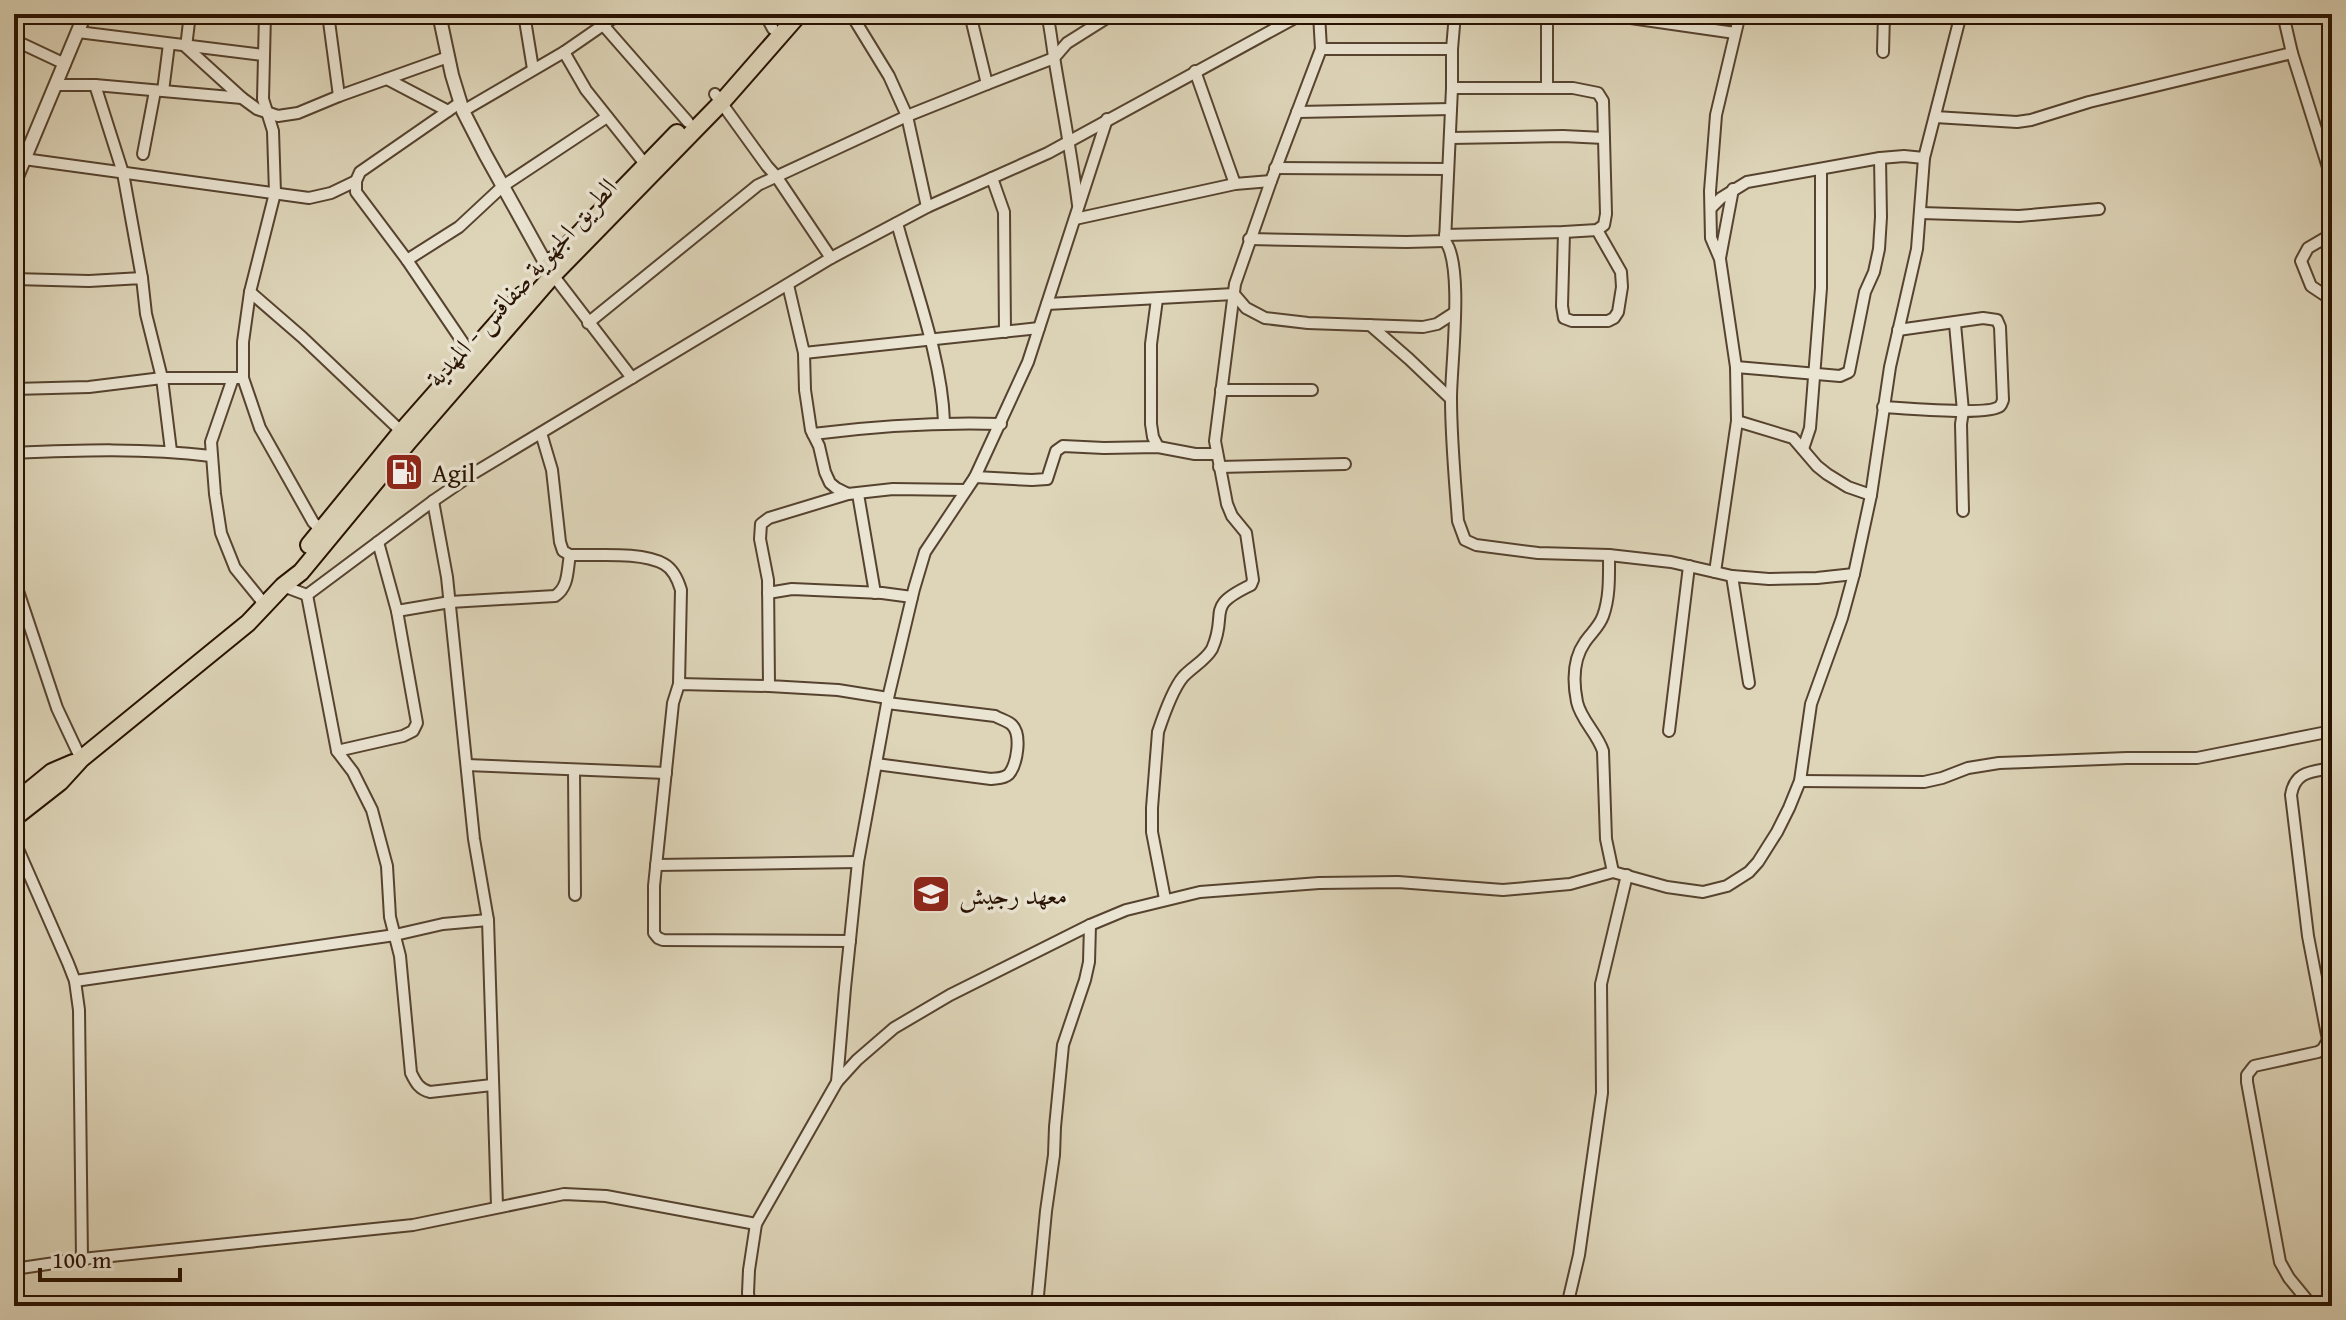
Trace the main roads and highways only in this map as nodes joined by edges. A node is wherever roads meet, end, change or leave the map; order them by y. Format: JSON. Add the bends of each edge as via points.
{"nodes":[{"id":1,"x":786,"y":14,"type":"edge"},
{"id":2,"x":799,"y":14,"type":"edge"},
{"id":3,"x":719,"y":98,"type":"junction"},
{"id":4,"x":556,"y":265,"type":"junction"},
{"id":5,"x":406,"y":436,"type":"junction"},
{"id":6,"x":81,"y":759,"type":"junction"},
{"id":7,"x":14,"y":803,"type":"edge"},
{"id":8,"x":14,"y":818,"type":"edge"}],
"edges":[{"from":1,"to":3,"type":"main road","name":"الطريق الجهوية صفاقس - المهدية"},
{"from":2,"to":3,"type":"main road","name":"الطريق الجهوية صفاقس - المهدية"},
{"from":3,"to":4,"type":"main road","name":"الطريق الجهوية صفاقس - المهدية"},
{"from":3,"to":4,"type":"main road","name":"الطريق الجهوية صفاقس - المهدية","via":[[645,164]]},
{"from":4,"to":5,"type":"main road","name":"الطريق الجهوية صفاقس - المهدية"},
{"from":4,"to":5,"type":"main road","name":"الطريق الجهوية صفاقس - المهدية","via":[[470,353]]},
{"from":5,"to":6,"type":"main road","name":"الطريق الجهوية صفاقس - المهدية","via":[[248,623]]},
{"from":6,"to":7,"type":"main road","name":"الطريق الجهوية صفاقس - المهدية","via":[[52,772]]},
{"from":6,"to":8,"type":"main road","name":"الطريق الجهوية صفاقس - المهدية"}]}
